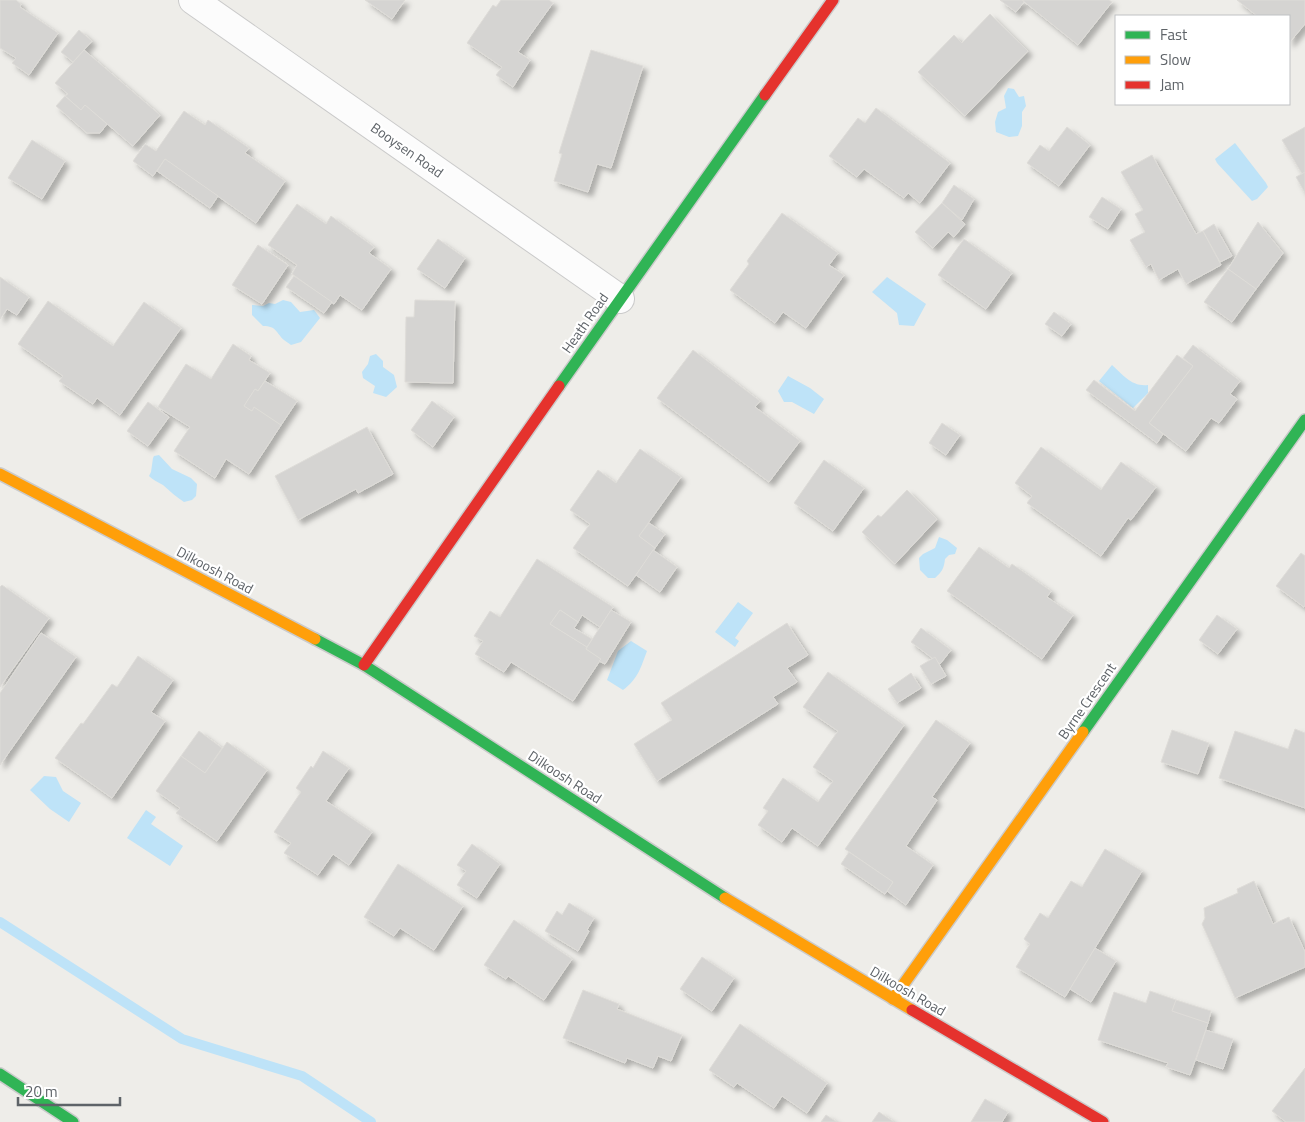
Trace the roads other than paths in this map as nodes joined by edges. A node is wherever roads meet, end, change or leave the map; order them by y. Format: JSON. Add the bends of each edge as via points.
{"nodes":[{"id":1,"x":192,"y":0,"type":"edge"},
{"id":2,"x":833,"y":0,"type":"edge"},
{"id":3,"x":620,"y":299,"type":"junction"},
{"id":4,"x":1305,"y":420,"type":"edge"},
{"id":5,"x":0,"y":474,"type":"edge"},
{"id":6,"x":364,"y":665,"type":"junction"},
{"id":7,"x":893,"y":999,"type":"junction"},
{"id":8,"x":0,"y":1074,"type":"edge"},
{"id":9,"x":73,"y":1122,"type":"edge"},
{"id":10,"x":1103,"y":1122,"type":"edge"}],
"edges":[{"from":1,"to":3,"type":"street","name":"Booysen Road"},
{"from":2,"to":3,"type":"main road","name":"Heath Road"},
{"from":3,"to":6,"type":"main road","name":"Heath Road"},
{"from":4,"to":7,"type":"main road","name":"Byrne Crescent"},
{"from":5,"to":6,"type":"main road","name":"Dilkoosh Road"},
{"from":6,"to":7,"type":"main road","name":"Dilkoosh Road","via":[[746,912]]},
{"from":7,"to":10,"type":"main road","name":"Dilkoosh Road"},
{"from":8,"to":9,"type":"main road"}]}
